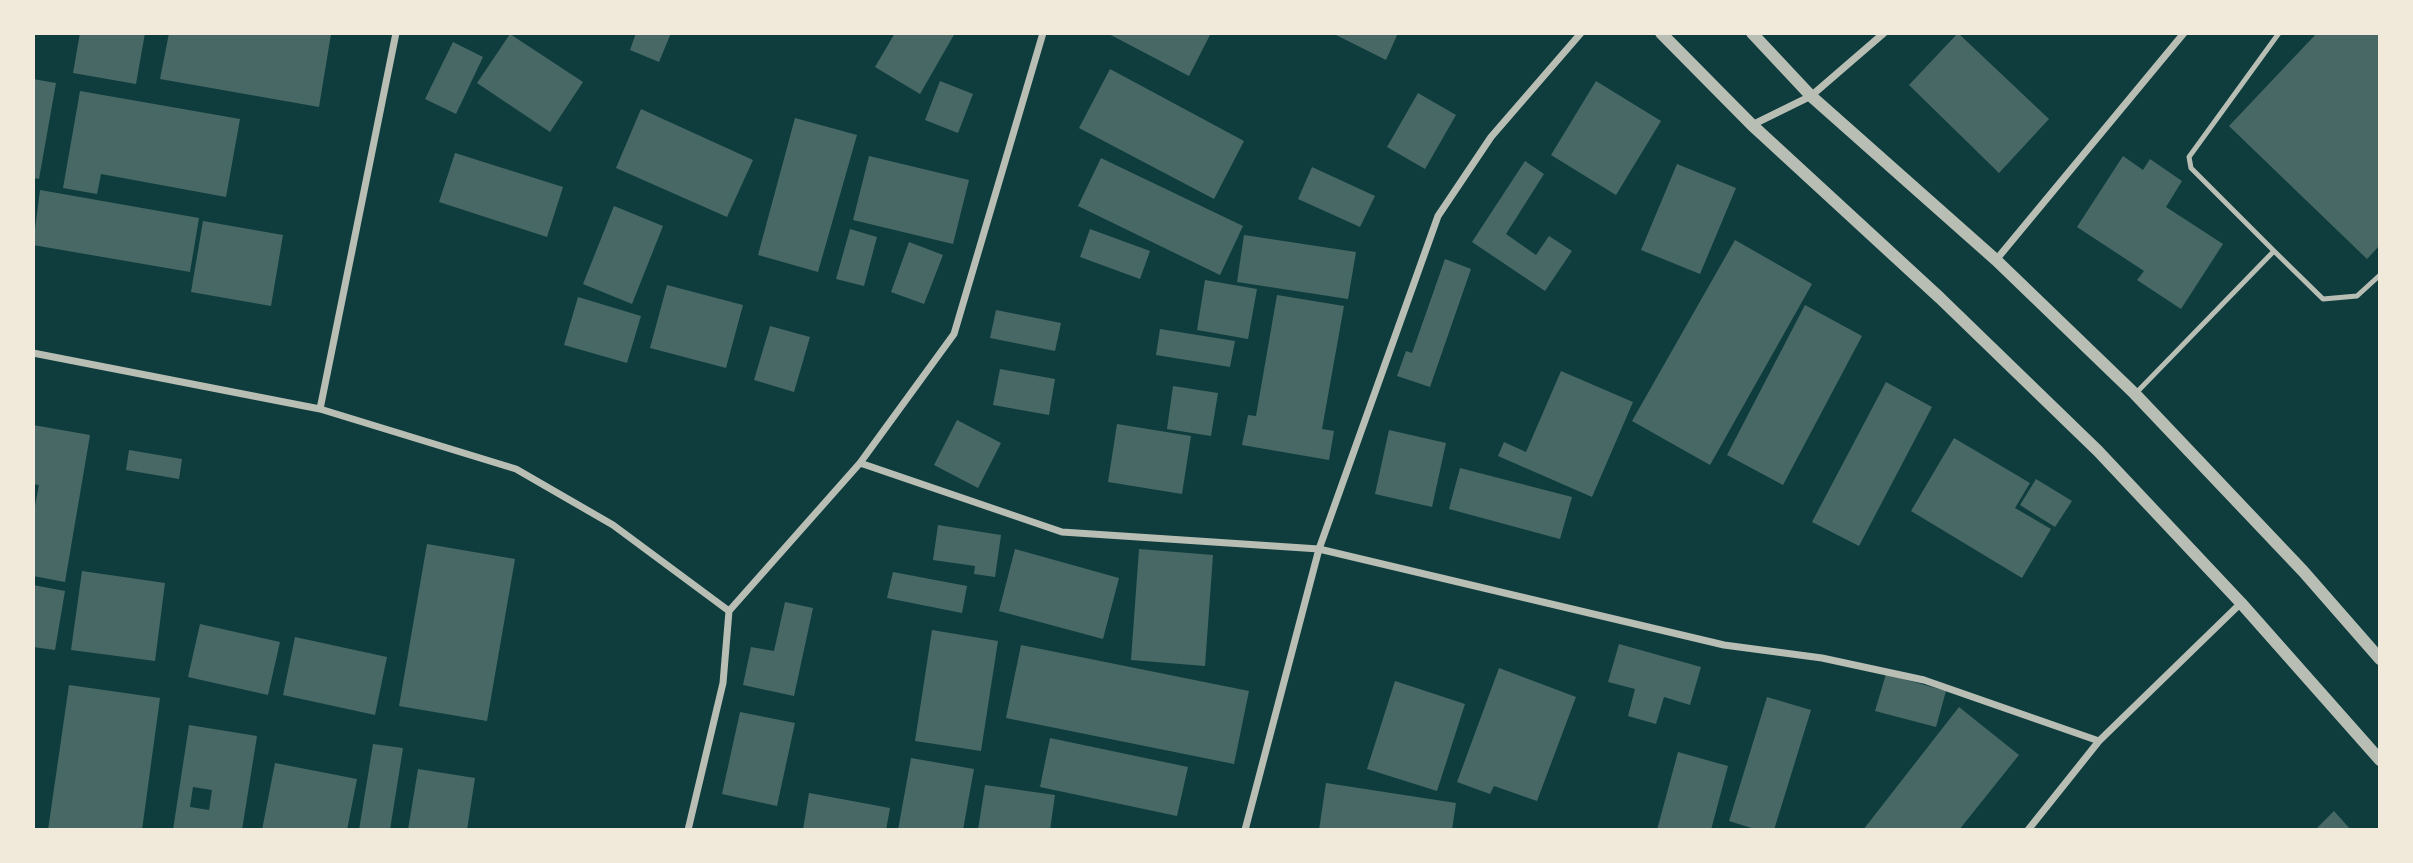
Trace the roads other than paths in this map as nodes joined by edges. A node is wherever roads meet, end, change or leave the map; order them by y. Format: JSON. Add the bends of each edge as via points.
{"nodes":[{"id":1,"x":396,"y":33,"type":"edge"},
{"id":2,"x":1043,"y":33,"type":"edge"},
{"id":3,"x":1581,"y":33,"type":"edge"},
{"id":4,"x":1661,"y":33,"type":"edge"},
{"id":5,"x":1752,"y":33,"type":"edge"},
{"id":6,"x":1884,"y":33,"type":"edge"},
{"id":7,"x":2184,"y":33,"type":"edge"},
{"id":8,"x":2279,"y":33,"type":"edge"},
{"id":9,"x":1811,"y":96,"type":"junction"},
{"id":10,"x":1752,"y":125,"type":"junction"},
{"id":11,"x":2274,"y":251,"type":"junction"},
{"id":12,"x":1996,"y":260,"type":"junction"},
{"id":13,"x":2380,"y":275,"type":"edge"},
{"id":14,"x":33,"y":353,"type":"edge"},
{"id":15,"x":2135,"y":394,"type":"junction"},
{"id":16,"x":320,"y":409,"type":"junction"},
{"id":17,"x":860,"y":463,"type":"junction"},
{"id":18,"x":1319,"y":549,"type":"junction"},
{"id":19,"x":2241,"y":603,"type":"junction"},
{"id":20,"x":729,"y":611,"type":"junction"},
{"id":21,"x":2380,"y":659,"type":"edge"},
{"id":22,"x":2099,"y":741,"type":"junction"},
{"id":23,"x":2380,"y":760,"type":"edge"},
{"id":24,"x":688,"y":830,"type":"edge"},
{"id":25,"x":1245,"y":830,"type":"edge"},
{"id":26,"x":2028,"y":830,"type":"edge"}],
"edges":[{"from":1,"to":16,"type":"street"},
{"from":2,"to":17,"type":"street","via":[[954,334]]},
{"from":3,"to":18,"type":"street","via":[[1491,137],[1438,216]]},
{"from":4,"to":10,"type":"street"},
{"from":5,"to":9,"type":"street"},
{"from":6,"to":9,"type":"street"},
{"from":7,"to":12,"type":"street"},
{"from":8,"to":11,"type":"lane","via":[[2189,158],[2190,168]]},
{"from":9,"to":10,"type":"street"},
{"from":9,"to":12,"type":"street"},
{"from":10,"to":19,"type":"street","via":[[2078,432]]},
{"from":11,"to":13,"type":"lane","via":[[2323,299],[2357,296]]},
{"from":11,"to":15,"type":"lane"},
{"from":12,"to":15,"type":"street"},
{"from":14,"to":16,"type":"street"},
{"from":15,"to":21,"type":"street"},
{"from":16,"to":20,"type":"street","via":[[516,469],[613,525]]},
{"from":17,"to":18,"type":"street","via":[[1062,532]]},
{"from":17,"to":20,"type":"street"},
{"from":18,"to":22,"type":"street","via":[[1724,645],[1822,658],[1924,680]]},
{"from":18,"to":25,"type":"street"},
{"from":19,"to":22,"type":"street"},
{"from":19,"to":23,"type":"street"},
{"from":20,"to":24,"type":"street","via":[[723,683]]},
{"from":22,"to":26,"type":"street"}]}
